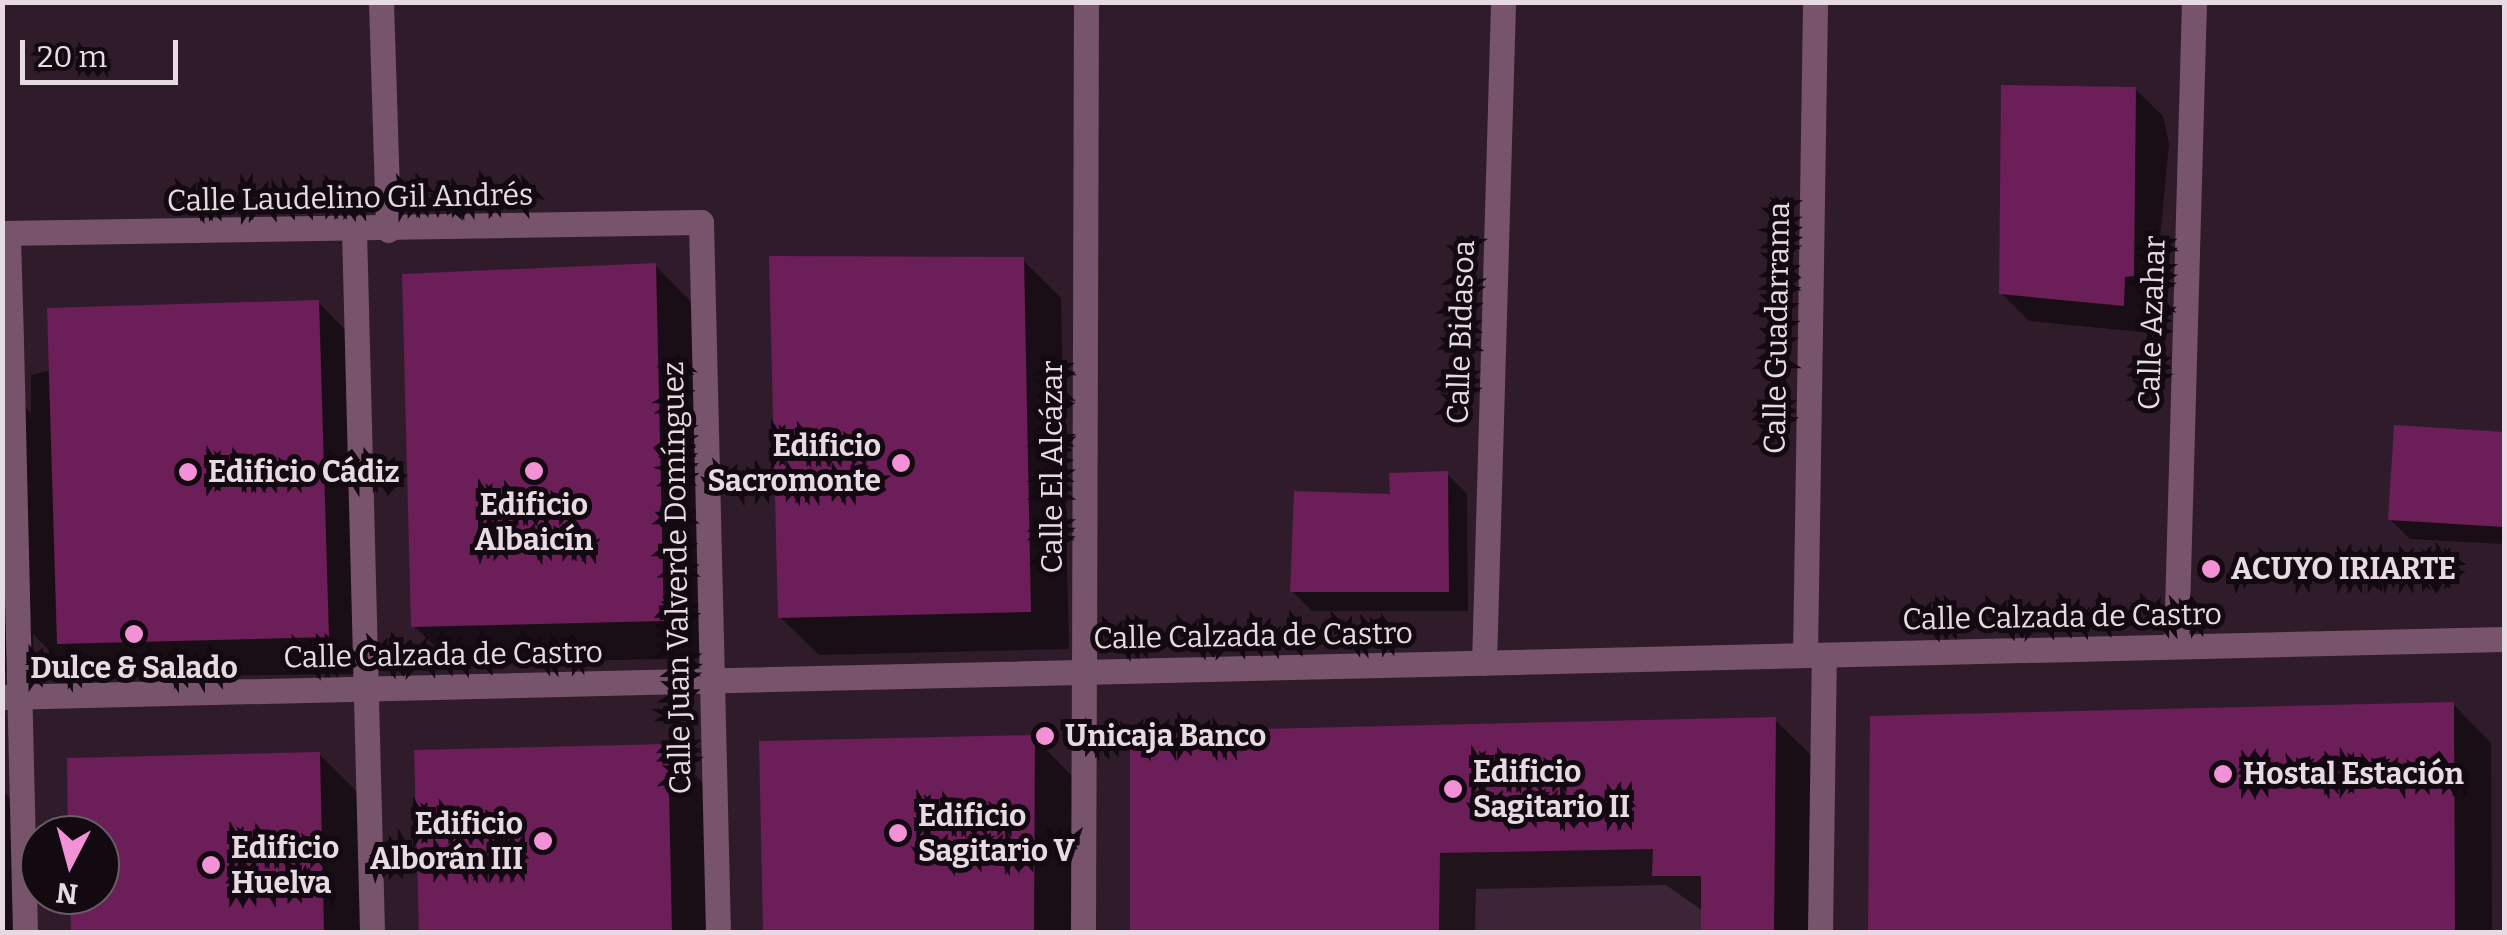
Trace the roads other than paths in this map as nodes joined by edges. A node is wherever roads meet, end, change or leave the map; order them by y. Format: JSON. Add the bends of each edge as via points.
{"nodes":[{"id":1,"x":381,"y":2,"type":"edge"},
{"id":2,"x":1086,"y":2,"type":"edge"},
{"id":3,"x":1503,"y":2,"type":"edge"},
{"id":4,"x":1814,"y":2,"type":"edge"},
{"id":5,"x":2194,"y":2,"type":"edge"},
{"id":6,"x":700,"y":222,"type":"joint"},
{"id":7,"x":354,"y":230,"type":"junction"},
{"id":8,"x":388,"y":230,"type":"junction"},
{"id":9,"x":5,"y":236,"type":"edge"},
{"id":10,"x":6,"y":343,"type":"edge"},
{"id":11,"x":2504,"y":639,"type":"edge"},
{"id":12,"x":2176,"y":646,"type":"junction"},
{"id":13,"x":1815,"y":655,"type":"junction"},
{"id":14,"x":1484,"y":663,"type":"junction"},
{"id":15,"x":1084,"y":673,"type":"junction"},
{"id":16,"x":712,"y":682,"type":"junction"},
{"id":17,"x":366,"y":689,"type":"junction"},
{"id":18,"x":11,"y":697,"type":"edge"},
{"id":19,"x":25,"y":932,"type":"edge"},
{"id":20,"x":372,"y":932,"type":"edge"},
{"id":21,"x":718,"y":932,"type":"edge"},
{"id":22,"x":1084,"y":932,"type":"edge"},
{"id":23,"x":1820,"y":932,"type":"edge"}],
"edges":[{"from":1,"to":8,"type":"street"},
{"from":2,"to":15,"type":"street","name":"Calle El Alcázar"},
{"from":3,"to":14,"type":"street","name":"Calle Bidasoa"},
{"from":4,"to":13,"type":"street","name":"Calle Guadarrama"},
{"from":5,"to":12,"type":"street","name":"Calle Azahar"},
{"from":6,"to":8,"type":"street","name":"Calle Laudelino Gil Andrés"},
{"from":6,"to":16,"type":"street","name":"Calle Juan Valverde Domínguez"},
{"from":7,"to":8,"type":"street","name":"Calle Laudelino Gil Andrés"},
{"from":7,"to":9,"type":"street","name":"Calle Laudelino Gil Andrés"},
{"from":7,"to":17,"type":"street"},
{"from":9,"to":10,"type":"street"},
{"from":10,"to":18,"type":"street"},
{"from":11,"to":12,"type":"street","name":"Calle Calzada de Castro"},
{"from":12,"to":13,"type":"street","name":"Calle Calzada de Castro"},
{"from":13,"to":14,"type":"street","name":"Calle Calzada de Castro"},
{"from":13,"to":23,"type":"street","name":"Calle Guadarrama"},
{"from":14,"to":15,"type":"street","name":"Calle Calzada de Castro"},
{"from":15,"to":16,"type":"street","name":"Calle Calzada de Castro"},
{"from":15,"to":22,"type":"street","name":"Calle El Alcázar"},
{"from":16,"to":17,"type":"street","name":"Calle Calzada de Castro"},
{"from":16,"to":21,"type":"street","name":"Calle Juan Valverde Domínguez"},
{"from":17,"to":18,"type":"street","name":"Calle Calzada de Castro"},
{"from":17,"to":20,"type":"street"},
{"from":18,"to":19,"type":"street"}]}
